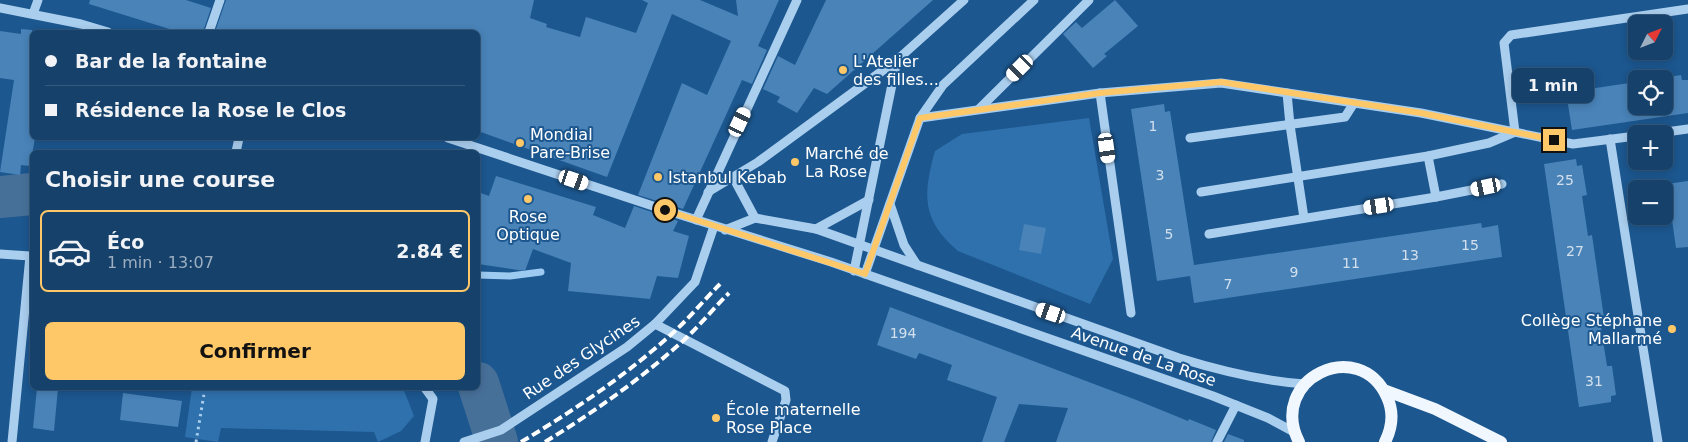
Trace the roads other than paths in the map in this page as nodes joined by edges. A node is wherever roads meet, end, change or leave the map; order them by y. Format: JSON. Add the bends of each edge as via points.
{"nodes":[{"id":1,"x":38,"y":0,"type":"edge"},
{"id":2,"x":220,"y":0,"type":"edge"},
{"id":3,"x":797,"y":0,"type":"edge"},
{"id":4,"x":964,"y":0,"type":"edge"},
{"id":5,"x":1034,"y":0,"type":"edge"},
{"id":6,"x":1089,"y":0,"type":"edge"},
{"id":7,"x":0,"y":8,"type":"edge"},
{"id":8,"x":1688,"y":9,"type":"edge"},
{"id":9,"x":33,"y":14,"type":"junction"},
{"id":10,"x":100,"y":30,"type":"edge"},
{"id":11,"x":210,"y":30,"type":"edge"},
{"id":12,"x":897,"y":60,"type":"junction"},
{"id":13,"x":1287,"y":92,"type":"junction"},
{"id":14,"x":1100,"y":93,"type":"junction"},
{"id":15,"x":1354,"y":103,"type":"junction"},
{"id":16,"x":979,"y":109,"type":"junction"},
{"id":17,"x":920,"y":118,"type":"junction"},
{"id":18,"x":1290,"y":125,"type":"junction"},
{"id":19,"x":1688,"y":128,"type":"edge"},
{"id":20,"x":1673,"y":130,"type":"edge"},
{"id":21,"x":1515,"y":132,"type":"junction"},
{"id":22,"x":1628,"y":137,"type":"edge"},
{"id":23,"x":1190,"y":138,"type":"dead end"},
{"id":24,"x":1610,"y":139,"type":"junction"},
{"id":25,"x":454,"y":140,"type":"edge"},
{"id":26,"x":1428,"y":156,"type":"junction"},
{"id":27,"x":733,"y":177,"type":"junction"},
{"id":28,"x":1298,"y":177,"type":"junction"},
{"id":29,"x":1502,"y":184,"type":"dead end"},
{"id":30,"x":708,"y":192,"type":"junction"},
{"id":31,"x":1201,"y":192,"type":"dead end"},
{"id":32,"x":1436,"y":197,"type":"junction"},
{"id":33,"x":868,"y":200,"type":"junction"},
{"id":34,"x":890,"y":204,"type":"junction"},
{"id":35,"x":755,"y":218,"type":"junction"},
{"id":36,"x":1304,"y":218,"type":"junction"},
{"id":37,"x":696,"y":220,"type":"junction"},
{"id":38,"x":714,"y":226,"type":"junction"},
{"id":39,"x":816,"y":229,"type":"junction"},
{"id":40,"x":725,"y":230,"type":"junction"},
{"id":41,"x":1209,"y":234,"type":"dead end"},
{"id":42,"x":859,"y":245,"type":"junction"},
{"id":43,"x":874,"y":250,"type":"junction"},
{"id":44,"x":0,"y":254,"type":"edge"},
{"id":45,"x":917,"y":265,"type":"junction"},
{"id":46,"x":854,"y":271,"type":"junction"},
{"id":47,"x":865,"y":274,"type":"junction"},
{"id":48,"x":1131,"y":313,"type":"dead end"},
{"id":49,"x":655,"y":324,"type":"junction"},
{"id":50,"x":1305,"y":384,"type":"junction"},
{"id":51,"x":426,"y":390,"type":"edge"},
{"id":52,"x":1384,"y":390,"type":"junction"},
{"id":53,"x":1236,"y":405,"type":"junction"},
{"id":54,"x":1296,"y":437,"type":"edge"},
{"id":55,"x":12,"y":442,"type":"edge"},
{"id":56,"x":426,"y":442,"type":"edge"},
{"id":57,"x":468,"y":442,"type":"edge"},
{"id":58,"x":772,"y":442,"type":"edge"},
{"id":59,"x":1217,"y":442,"type":"edge"},
{"id":60,"x":1385,"y":442,"type":"edge"},
{"id":61,"x":1501,"y":442,"type":"edge"},
{"id":62,"x":1658,"y":442,"type":"edge"}],
"edges":[{"from":1,"to":9,"type":"street"},
{"from":2,"to":11,"type":"street"},
{"from":3,"to":30,"type":"street"},
{"from":4,"to":12,"type":"street"},
{"from":5,"to":17,"type":"street","via":[[943,84]]},
{"from":6,"to":16,"type":"street"},
{"from":7,"to":9,"type":"street"},
{"from":8,"to":21,"type":"street","via":[[1512,35],[1504,43]]},
{"from":9,"to":10,"type":"street"},
{"from":12,"to":27,"type":"street"},
{"from":12,"to":33,"type":"street"},
{"from":13,"to":14,"type":"street","via":[[1221,82]]},
{"from":13,"to":15,"type":"street"},
{"from":13,"to":18,"type":"street"},
{"from":14,"to":16,"type":"street"},
{"from":14,"to":48,"type":"street"},
{"from":15,"to":18,"type":"street","via":[[1345,117]]},
{"from":15,"to":21,"type":"street"},
{"from":16,"to":17,"type":"street"},
{"from":17,"to":34,"type":"street"},
{"from":18,"to":23,"type":"street"},
{"from":18,"to":28,"type":"street"},
{"from":19,"to":20,"type":"street"},
{"from":21,"to":24,"type":"street","via":[[1573,144]]},
{"from":21,"to":26,"type":"street","via":[[1490,143]]},
{"from":22,"to":24,"type":"street"},
{"from":24,"to":62,"type":"street"},
{"from":25,"to":37,"type":"street","name":"Avenue de La Rose"},
{"from":26,"to":28,"type":"street"},
{"from":26,"to":32,"type":"street"},
{"from":27,"to":30,"type":"street"},
{"from":27,"to":35,"type":"street"},
{"from":28,"to":31,"type":"street"},
{"from":28,"to":36,"type":"street"},
{"from":29,"to":32,"type":"street"},
{"from":30,"to":37,"type":"street"},
{"from":32,"to":36,"type":"street"},
{"from":33,"to":39,"type":"street"},
{"from":33,"to":42,"type":"street"},
{"from":34,"to":43,"type":"street"},
{"from":34,"to":45,"type":"street","via":[[904,245]]},
{"from":35,"to":39,"type":"street","name":"Avenue de La Rose"},
{"from":35,"to":40,"type":"street"},
{"from":36,"to":41,"type":"street"},
{"from":37,"to":38,"type":"street","name":"Avenue de La Rose"},
{"from":38,"to":40,"type":"street","name":"Avenue de La Rose"},
{"from":38,"to":49,"type":"street","name":"Rue des Glycines","via":[[695,282]]},
{"from":39,"to":42,"type":"street","name":"Avenue de La Rose"},
{"from":40,"to":46,"type":"street","name":"Avenue de La Rose"},
{"from":42,"to":43,"type":"street","name":"Avenue de La Rose"},
{"from":42,"to":46,"type":"street"},
{"from":43,"to":45,"type":"street","name":"Avenue de La Rose"},
{"from":43,"to":47,"type":"street"},
{"from":44,"to":55,"type":"street","via":[[30,256]]},
{"from":45,"to":50,"type":"street","name":"Avenue de La Rose","via":[[1221,371],[1272,382]]},
{"from":46,"to":47,"type":"street","name":"Avenue de La Rose"},
{"from":47,"to":53,"type":"street","name":"Avenue de La Rose"},
{"from":49,"to":57,"type":"street","name":"Rue des Glycines","via":[[627,347],[500,430]]},
{"from":49,"to":58,"type":"street","via":[[784,391],[786,400]]},
{"from":50,"to":52,"type":"main road","via":[[1323,370],[1346,367],[1368,374]]},
{"from":50,"to":54,"type":"main road","via":[[1294,401],[1292,422]]},
{"from":51,"to":56,"type":"street","via":[[432,399]]},
{"from":52,"to":60,"type":"main road","via":[[1392,411]]},
{"from":52,"to":61,"type":"main road","via":[[1435,409]]},
{"from":53,"to":54,"type":"street","name":"Avenue de La Rose","via":[[1268,418]]},
{"from":53,"to":59,"type":"street"}]}
